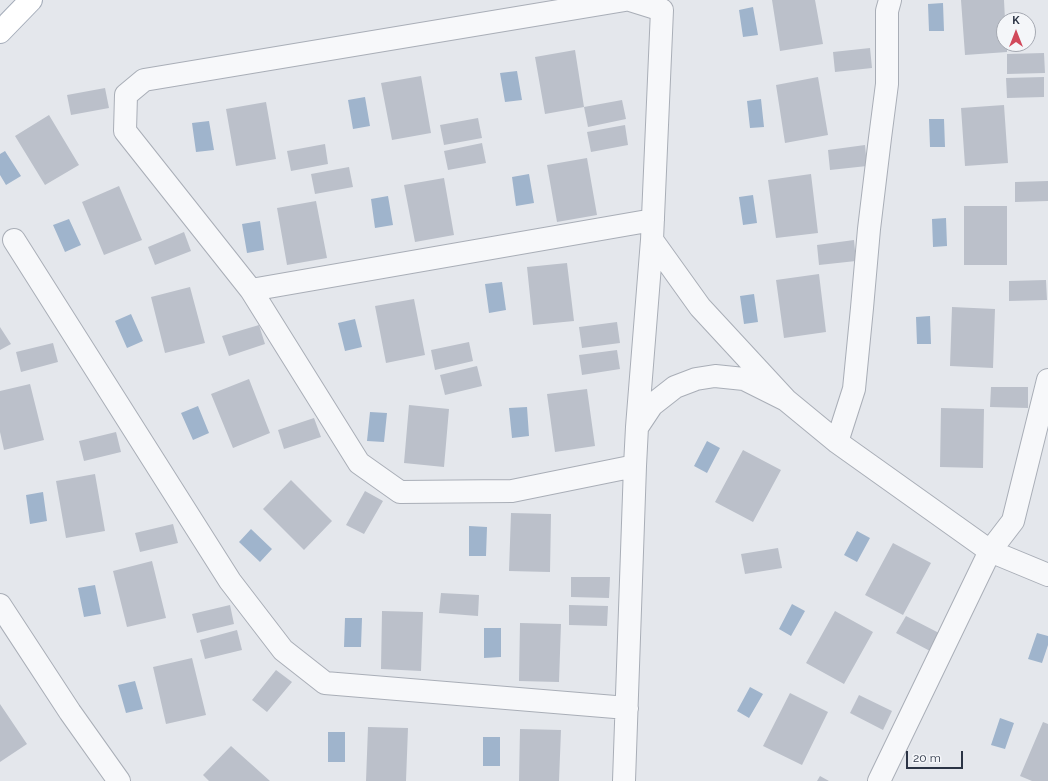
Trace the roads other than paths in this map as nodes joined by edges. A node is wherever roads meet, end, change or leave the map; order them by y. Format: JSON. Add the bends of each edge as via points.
{"nodes":[{"id":1,"x":31,"y":0,"type":"edge"},
{"id":2,"x":625,"y":0,"type":"edge"},
{"id":3,"x":630,"y":0,"type":"edge"},
{"id":4,"x":890,"y":0,"type":"edge"},
{"id":5,"x":0,"y":32,"type":"edge"},
{"id":6,"x":652,"y":230,"type":"junction"},
{"id":7,"x":14,"y":240,"type":"dead end"},
{"id":8,"x":250,"y":290,"type":"junction"},
{"id":9,"x":1048,"y":380,"type":"edge"},
{"id":10,"x":786,"y":400,"type":"junction"},
{"id":11,"x":637,"y":427,"type":"junction"},
{"id":12,"x":837,"y":442,"type":"junction"},
{"id":13,"x":635,"y":466,"type":"junction"},
{"id":14,"x":990,"y":551,"type":"junction"},
{"id":15,"x":1048,"y":575,"type":"edge"},
{"id":16,"x":0,"y":605,"type":"edge"},
{"id":17,"x":627,"y":708,"type":"junction"},
{"id":18,"x":119,"y":781,"type":"edge"},
{"id":19,"x":624,"y":781,"type":"edge"},
{"id":20,"x":879,"y":781,"type":"edge"}],
"edges":[{"from":1,"to":5,"type":"main road"},
{"from":2,"to":8,"type":"street","via":[[144,80],[126,95],[124,131]]},
{"from":3,"to":6,"type":"street","via":[[662,10]]},
{"from":4,"to":12,"type":"street","via":[[887,11],[887,84],[869,229],[854,388]]},
{"from":6,"to":8,"type":"street"},
{"from":6,"to":10,"type":"street","via":[[700,307]]},
{"from":6,"to":11,"type":"street"},
{"from":7,"to":17,"type":"street","via":[[230,581],[283,650],[325,683]]},
{"from":8,"to":13,"type":"street","via":[[359,464],[400,492],[512,491]]},
{"from":9,"to":14,"type":"street","via":[[1013,521]]},
{"from":10,"to":11,"type":"street","via":[[744,379],[715,376],[696,379],[675,387],[652,405]]},
{"from":10,"to":12,"type":"street"},
{"from":11,"to":13,"type":"street"},
{"from":12,"to":14,"type":"street"},
{"from":13,"to":17,"type":"street"},
{"from":14,"to":15,"type":"street"},
{"from":14,"to":20,"type":"street"},
{"from":16,"to":18,"type":"street"},
{"from":17,"to":19,"type":"street"}]}
